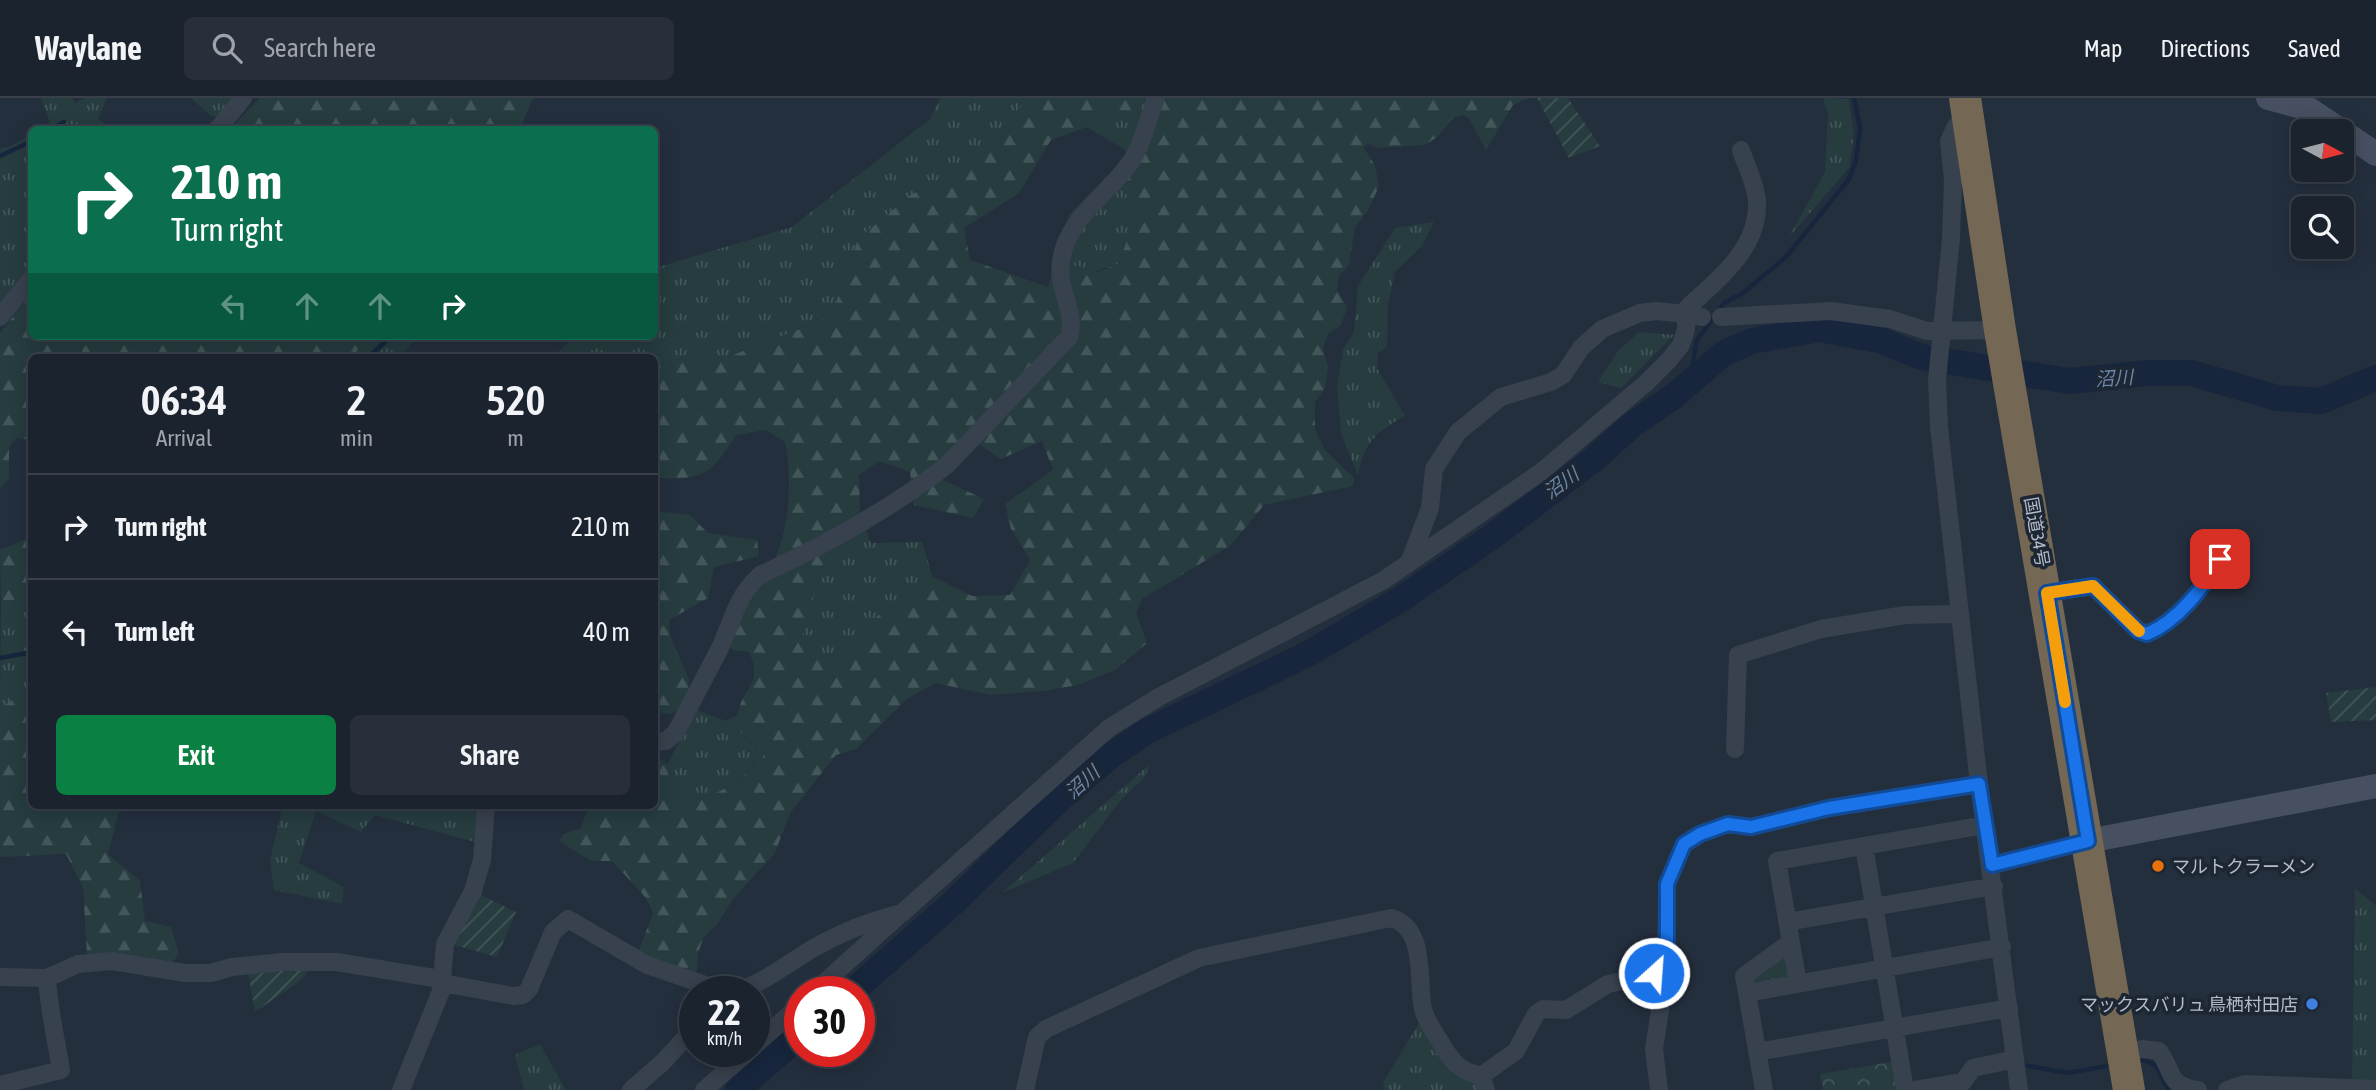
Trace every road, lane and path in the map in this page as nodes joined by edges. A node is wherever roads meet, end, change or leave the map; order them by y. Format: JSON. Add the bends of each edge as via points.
{"nodes":[{"id":1,"x":243,"y":98,"type":"edge"},
{"id":2,"x":1156,"y":98,"type":"edge"},
{"id":3,"x":2268,"y":98,"type":"edge"},
{"id":4,"x":1966,"y":107,"type":"edge"},
{"id":5,"x":220,"y":126,"type":"edge"},
{"id":6,"x":1741,"y":149,"type":"dead end"},
{"id":7,"x":2376,"y":154,"type":"edge"},
{"id":8,"x":28,"y":283,"type":"edge"},
{"id":9,"x":1694,"y":315,"type":"junction"},
{"id":10,"x":0,"y":317,"type":"edge"},
{"id":11,"x":1721,"y":317,"type":"dead end"},
{"id":12,"x":1944,"y":332,"type":"junction"},
{"id":13,"x":2004,"y":343,"type":"junction"},
{"id":14,"x":2220,"y":559,"type":"dead end"},
{"id":15,"x":1409,"y":563,"type":"junction"},
{"id":16,"x":2047,"y":593,"type":"junction"},
{"id":17,"x":1959,"y":614,"type":"junction"},
{"id":18,"x":658,"y":742,"type":"edge"},
{"id":19,"x":1735,"y":750,"type":"dead end"},
{"id":20,"x":1979,"y":784,"type":"junction"},
{"id":21,"x":2376,"y":786,"type":"edge"},
{"id":22,"x":486,"y":809,"type":"edge"},
{"id":23,"x":1985,"y":825,"type":"junction"},
{"id":24,"x":2088,"y":841,"type":"junction"},
{"id":25,"x":1864,"y":846,"type":"junction"},
{"id":26,"x":1992,"y":865,"type":"junction"},
{"id":27,"x":1994,"y":886,"type":"junction"},
{"id":28,"x":1874,"y":907,"type":"junction"},
{"id":29,"x":902,"y":913,"type":"junction"},
{"id":30,"x":1787,"y":922,"type":"junction"},
{"id":31,"x":1791,"y":943,"type":"junction"},
{"id":32,"x":2001,"y":947,"type":"junction"},
{"id":33,"x":1884,"y":968,"type":"junction"},
{"id":34,"x":1667,"y":972,"type":"junction"},
{"id":35,"x":680,"y":976,"type":"edge"},
{"id":36,"x":832,"y":976,"type":"edge"},
{"id":37,"x":0,"y":977,"type":"edge"},
{"id":38,"x":770,"y":977,"type":"edge"},
{"id":39,"x":47,"y":978,"type":"junction"},
{"id":40,"x":440,"y":979,"type":"junction"},
{"id":41,"x":1798,"y":984,"type":"junction"},
{"id":42,"x":1746,"y":993,"type":"junction"},
{"id":43,"x":2009,"y":1008,"type":"junction"},
{"id":44,"x":784,"y":1019,"type":"edge"},
{"id":45,"x":1894,"y":1028,"type":"junction"},
{"id":46,"x":770,"y":1032,"type":"edge"},
{"id":47,"x":679,"y":1044,"type":"edge"},
{"id":48,"x":1757,"y":1052,"type":"junction"},
{"id":49,"x":2123,"y":1053,"type":"junction"},
{"id":50,"x":2015,"y":1059,"type":"junction"},
{"id":51,"x":731,"y":1067,"type":"edge"},
{"id":52,"x":1484,"y":1083,"type":"edge"},
{"id":53,"x":0,"y":1085,"type":"edge"},
{"id":54,"x":2376,"y":1089,"type":"edge"},
{"id":55,"x":401,"y":1090,"type":"edge"},
{"id":56,"x":631,"y":1090,"type":"edge"},
{"id":57,"x":704,"y":1090,"type":"edge"},
{"id":58,"x":1025,"y":1090,"type":"edge"},
{"id":59,"x":1659,"y":1090,"type":"edge"},
{"id":60,"x":1764,"y":1090,"type":"edge"},
{"id":61,"x":1905,"y":1090,"type":"edge"},
{"id":62,"x":1915,"y":1090,"type":"edge"},
{"id":63,"x":2018,"y":1090,"type":"edge"},
{"id":64,"x":2129,"y":1090,"type":"edge"},
{"id":65,"x":2198,"y":1090,"type":"edge"},
{"id":66,"x":2227,"y":1090,"type":"edge"}],
"edges":[{"from":1,"to":5,"type":"street"},
{"from":2,"to":18,"type":"street","via":[[1130,163],[1076,223],[1065,247],[1059,271],[1070,315],[1069,337],[927,481],[751,583],[741,594],[719,649],[676,732]]},
{"from":3,"to":7,"type":"street","via":[[2309,109]]},
{"from":4,"to":12,"type":"street","via":[[1949,141],[1953,180]]},
{"from":4,"to":13,"type":"highway","name":"国道34号"},
{"from":6,"to":9,"type":"street","via":[[1757,201],[1755,218],[1727,274],[1688,307]]},
{"from":8,"to":10,"type":"street"},
{"from":9,"to":15,"type":"street","via":[[1681,345],[1646,383],[1541,471]]},
{"from":9,"to":15,"type":"street","via":[[1648,312],[1602,329],[1581,348],[1563,375],[1501,397],[1458,432],[1434,469],[1430,508]]},
{"from":11,"to":12,"type":"street","via":[[1830,311]]},
{"from":12,"to":13,"type":"street"},
{"from":12,"to":17,"type":"street","via":[[1937,380]]},
{"from":13,"to":16,"type":"highway","name":"国道34号"},
{"from":14,"to":16,"type":"street","via":[[2206,583],[2160,629],[2147,634],[2138,631],[2093,586]]},
{"from":15,"to":29,"type":"street","via":[[1109,728]]},
{"from":16,"to":24,"type":"highway","name":"国道34号"},
{"from":17,"to":19,"type":"street","via":[[1905,615],[1821,629],[1738,655]]},
{"from":17,"to":20,"type":"street"},
{"from":20,"to":23,"type":"street"},
{"from":20,"to":34,"type":"street","via":[[1829,808],[1751,827],[1728,824],[1700,834],[1684,844],[1667,884]]},
{"from":21,"to":24,"type":"street"},
{"from":22,"to":40,"type":"street","via":[[479,870],[445,944]]},
{"from":23,"to":25,"type":"street"},
{"from":23,"to":26,"type":"street"},
{"from":24,"to":26,"type":"street"},
{"from":24,"to":49,"type":"highway","name":"国道34号"},
{"from":25,"to":28,"type":"street"},
{"from":25,"to":30,"type":"street","via":[[1777,862]]},
{"from":26,"to":27,"type":"street"},
{"from":27,"to":28,"type":"street"},
{"from":27,"to":32,"type":"street"},
{"from":28,"to":30,"type":"street"},
{"from":28,"to":33,"type":"street"},
{"from":29,"to":36,"type":"street"},
{"from":29,"to":38,"type":"street","via":[[868,921]]},
{"from":30,"to":31,"type":"street"},
{"from":31,"to":41,"type":"street"},
{"from":31,"to":42,"type":"street","via":[[1744,976]]},
{"from":32,"to":33,"type":"street"},
{"from":32,"to":43,"type":"street"},
{"from":33,"to":41,"type":"street"},
{"from":33,"to":45,"type":"street"},
{"from":34,"to":52,"type":"street","via":[[1608,984],[1566,1010],[1543,1009],[1516,1051]]},
{"from":34,"to":59,"type":"street","via":[[1655,1031]]},
{"from":35,"to":40,"type":"street","via":[[647,965],[568,919],[554,932],[523,995],[495,994]]},
{"from":37,"to":39,"type":"street"},
{"from":39,"to":40,"type":"street","via":[[78,964],[112,961],[198,973],[283,962],[337,962]]},
{"from":39,"to":53,"type":"street","via":[[50,1023],[61,1070]]},
{"from":40,"to":55,"type":"street","via":[[437,1004]]},
{"from":41,"to":42,"type":"street"},
{"from":42,"to":48,"type":"street"},
{"from":43,"to":45,"type":"street"},
{"from":43,"to":50,"type":"street"},
{"from":44,"to":46,"type":"street"},
{"from":45,"to":48,"type":"street"},
{"from":45,"to":61,"type":"street"},
{"from":47,"to":56,"type":"street"},
{"from":48,"to":60,"type":"street"},
{"from":49,"to":64,"type":"highway","name":"国道34号"},
{"from":49,"to":65,"type":"street","via":[[2159,1051],[2174,1081]]},
{"from":50,"to":62,"type":"street","via":[[1973,1068],[1963,1082]]},
{"from":50,"to":63,"type":"street"},
{"from":51,"to":57,"type":"street"},
{"from":52,"to":58,"type":"street","via":[[1454,1065],[1424,1013],[1413,936],[1401,921],[1391,918],[1199,958],[1046,1029],[1037,1038]]},
{"from":54,"to":66,"type":"street","via":[[2245,1084]]}]}
